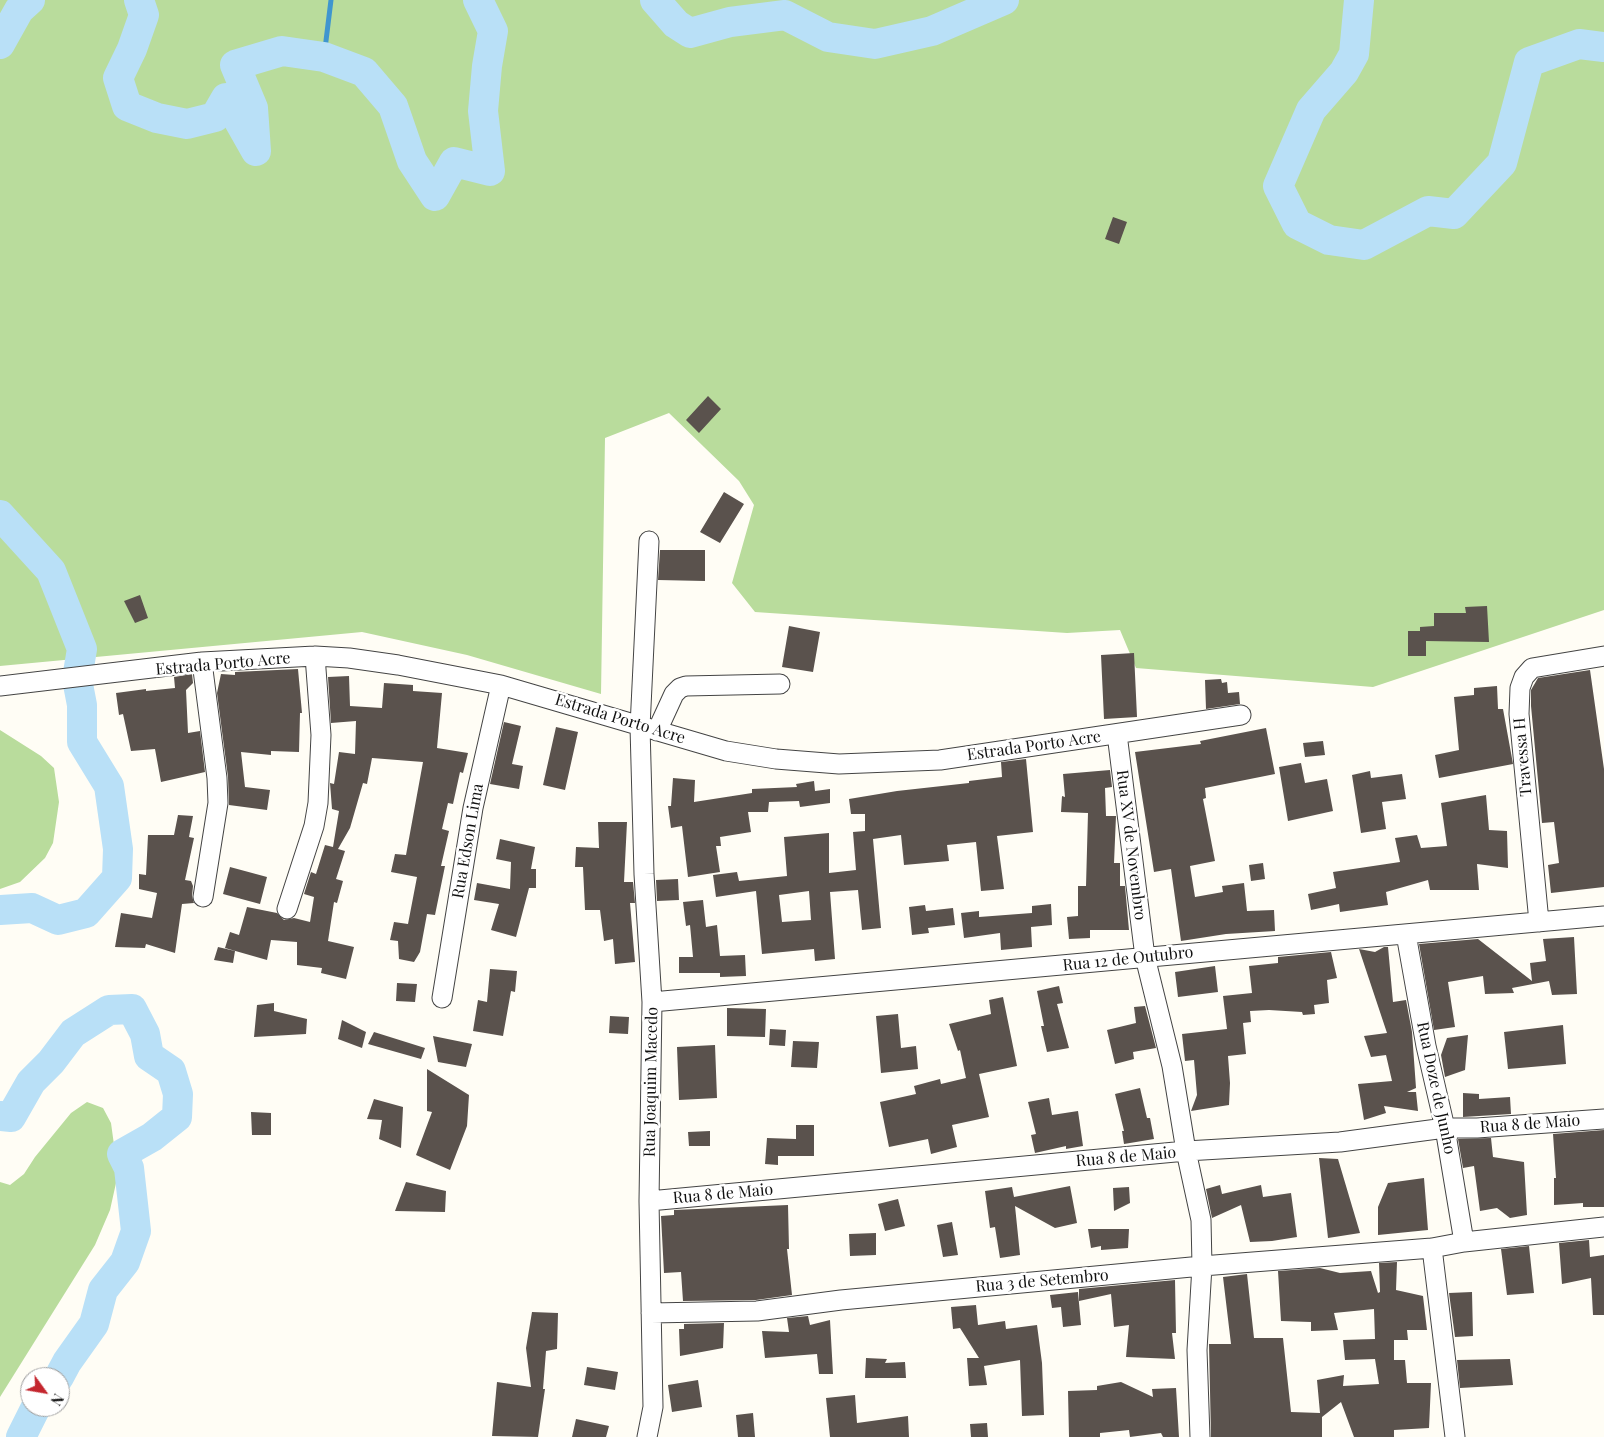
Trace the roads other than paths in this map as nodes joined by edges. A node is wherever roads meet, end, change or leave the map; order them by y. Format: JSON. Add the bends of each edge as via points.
{"nodes":[{"id":1,"x":649,"y":541,"type":"dead end"},
{"id":2,"x":315,"y":656,"type":"junction"},
{"id":3,"x":1604,"y":656,"type":"edge"},
{"id":4,"x":202,"y":662,"type":"junction"},
{"id":5,"x":780,"y":684,"type":"dead end"},
{"id":6,"x":501,"y":685,"type":"junction"},
{"id":7,"x":0,"y":686,"type":"edge"},
{"id":8,"x":1241,"y":715,"type":"dead end"},
{"id":9,"x":648,"y":729,"type":"junction"},
{"id":10,"x":1117,"y":734,"type":"junction"},
{"id":11,"x":203,"y":897,"type":"dead end"},
{"id":12,"x":287,"y":909,"type":"dead end"},
{"id":13,"x":1604,"y":916,"type":"edge"},
{"id":14,"x":1539,"y":922,"type":"junction"},
{"id":15,"x":1406,"y":934,"type":"junction"},
{"id":16,"x":1145,"y":957,"type":"junction"},
{"id":17,"x":442,"y":998,"type":"dead end"},
{"id":18,"x":652,"y":1002,"type":"junction"},
{"id":19,"x":1604,"y":1118,"type":"edge"},
{"id":20,"x":1445,"y":1128,"type":"junction"},
{"id":21,"x":1186,"y":1151,"type":"junction"},
{"id":22,"x":649,"y":1201,"type":"junction"},
{"id":23,"x":1604,"y":1227,"type":"edge"},
{"id":24,"x":1464,"y":1242,"type":"junction"},
{"id":25,"x":1432,"y":1248,"type":"junction"},
{"id":26,"x":1202,"y":1266,"type":"junction"},
{"id":27,"x":651,"y":1313,"type":"junction"},
{"id":28,"x":647,"y":1437,"type":"edge"},
{"id":29,"x":1200,"y":1437,"type":"edge"},
{"id":30,"x":1455,"y":1437,"type":"edge"}],
"edges":[{"from":1,"to":9,"type":"street","name":"Rua Joaquim Macedo"},
{"from":2,"to":4,"type":"street","name":"Estrada Porto Acre"},
{"from":2,"to":6,"type":"street","name":"Estrada Porto Acre","via":[[398,665]]},
{"from":2,"to":12,"type":"street","via":[[321,735],[318,803],[314,826]]},
{"from":3,"to":14,"type":"street","name":"Travessa H","via":[[1532,668],[1520,688],[1519,714]]},
{"from":4,"to":7,"type":"street","name":"Estrada Porto Acre"},
{"from":4,"to":11,"type":"street","via":[[218,795]]},
{"from":5,"to":9,"type":"street","via":[[680,688]]},
{"from":6,"to":9,"type":"street","name":"Estrada Porto Acre"},
{"from":6,"to":17,"type":"street","name":"Rua Edson Lima","via":[[473,808]]},
{"from":8,"to":10,"type":"street","name":"Estrada Porto Acre"},
{"from":9,"to":10,"type":"street","name":"Estrada Porto Acre","via":[[726,751],[839,764],[940,760]]},
{"from":9,"to":18,"type":"street","name":"Rua Joaquim Macedo","via":[[644,874]]},
{"from":10,"to":16,"type":"street","name":"Rua XV de Novembro"},
{"from":13,"to":14,"type":"street","name":"Rua 12 de Outubro"},
{"from":14,"to":15,"type":"street","name":"Rua 12 de Outubro"},
{"from":15,"to":16,"type":"street","name":"Rua 12 de Outubro"},
{"from":15,"to":20,"type":"street","name":"Rua Doze de Junho"},
{"from":16,"to":18,"type":"street","name":"Rua 12 de Outubro"},
{"from":16,"to":21,"type":"street","name":"Rua XV de Novembro","via":[[1172,1066]]},
{"from":18,"to":22,"type":"street","name":"Rua Joaquim Macedo"},
{"from":19,"to":20,"type":"street","name":"Rua 8 de Maio"},
{"from":20,"to":21,"type":"street","name":"Rua 8 de Maio","via":[[1340,1142]]},
{"from":20,"to":24,"type":"street","name":"Rua Doze de Junho"},
{"from":21,"to":22,"type":"street","name":"Rua 8 de Maio"},
{"from":21,"to":26,"type":"street","name":"Rua XV de Novembro","via":[[1201,1220]]},
{"from":22,"to":27,"type":"street","name":"Rua Joaquim Macedo"},
{"from":23,"to":24,"type":"street","name":"Rua 3 de Setembro"},
{"from":24,"to":25,"type":"street","name":"Rua 3 de Setembro"},
{"from":25,"to":26,"type":"street","name":"Rua 3 de Setembro"},
{"from":25,"to":30,"type":"street"},
{"from":26,"to":27,"type":"street","name":"Rua 3 de Setembro","via":[[757,1311]]},
{"from":26,"to":29,"type":"street","name":"Rua XV de Novembro","via":[[1197,1350]]},
{"from":27,"to":28,"type":"street","name":"Rua Joaquim Macedo","via":[[653,1407]]}]}
